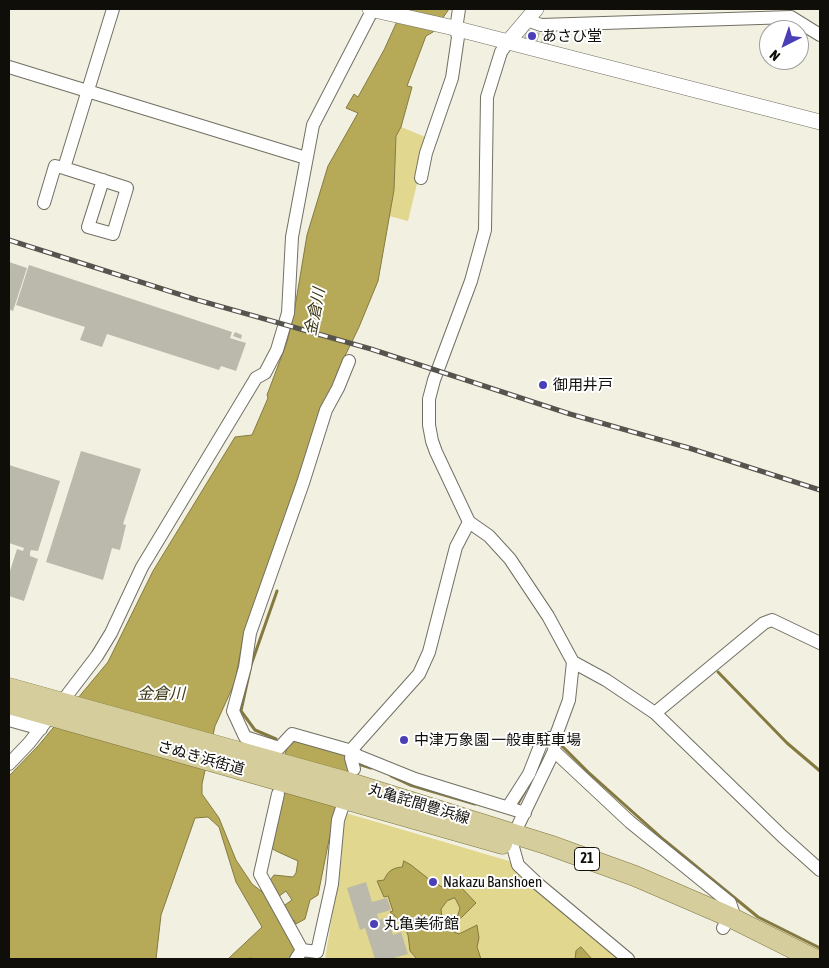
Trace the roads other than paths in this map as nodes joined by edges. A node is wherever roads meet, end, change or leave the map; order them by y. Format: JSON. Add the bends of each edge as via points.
{"nodes":[{"id":1,"x":113,"y":9,"type":"edge"},
{"id":2,"x":372,"y":9,"type":"edge"},
{"id":3,"x":459,"y":9,"type":"edge"},
{"id":4,"x":793,"y":13,"type":"edge"},
{"id":5,"x":531,"y":14,"type":"edge"},
{"id":6,"x":453,"y":28,"type":"junction"},
{"id":7,"x":820,"y":35,"type":"edge"},
{"id":8,"x":508,"y":42,"type":"junction"},
{"id":9,"x":9,"y":67,"type":"edge"},
{"id":10,"x":87,"y":91,"type":"junction"},
{"id":11,"x":820,"y":122,"type":"edge"},
{"id":12,"x":306,"y":158,"type":"junction"},
{"id":13,"x":64,"y":168,"type":"junction"},
{"id":14,"x":421,"y":178,"type":"dead end"},
{"id":15,"x":103,"y":180,"type":"dead end"},
{"id":16,"x":44,"y":203,"type":"dead end"},
{"id":17,"x":349,"y":361,"type":"dead end"},
{"id":18,"x":469,"y":522,"type":"junction"},
{"id":19,"x":820,"y":643,"type":"edge"},
{"id":20,"x":574,"y":662,"type":"junction"},
{"id":21,"x":9,"y":688,"type":"edge"},
{"id":22,"x":9,"y":704,"type":"edge"},
{"id":23,"x":655,"y":713,"type":"junction"},
{"id":24,"x":56,"y":714,"type":"junction"},
{"id":25,"x":9,"y":720,"type":"edge"},
{"id":26,"x":555,"y":745,"type":"junction"},
{"id":27,"x":9,"y":764,"type":"edge"},
{"id":28,"x":351,"y":771,"type":"junction"},
{"id":29,"x":278,"y":794,"type":"dead end"},
{"id":30,"x":464,"y":803,"type":"junction"},
{"id":31,"x":486,"y":810,"type":"junction"},
{"id":32,"x":516,"y":810,"type":"junction"},
{"id":33,"x":514,"y":841,"type":"junction"},
{"id":34,"x":820,"y":870,"type":"edge"},
{"id":35,"x":727,"y":923,"type":"junction"},
{"id":36,"x":299,"y":954,"type":"edge"},
{"id":37,"x":628,"y":959,"type":"edge"},
{"id":38,"x":787,"y":959,"type":"edge"},
{"id":39,"x":814,"y":959,"type":"edge"}],
"edges":[{"from":1,"to":10,"type":"street"},
{"from":2,"to":6,"type":"street"},
{"from":2,"to":12,"type":"street","via":[[312,124]]},
{"from":3,"to":6,"type":"street"},
{"from":4,"to":5,"type":"street","via":[[541,25]]},
{"from":4,"to":7,"type":"street"},
{"from":5,"to":8,"type":"street"},
{"from":6,"to":8,"type":"street"},
{"from":6,"to":14,"type":"street","via":[[458,38],[452,78],[426,153]]},
{"from":8,"to":11,"type":"street"},
{"from":8,"to":18,"type":"street","via":[[501,52],[487,97],[485,230],[471,281],[429,399],[432,441]]},
{"from":9,"to":10,"type":"street"},
{"from":10,"to":12,"type":"street"},
{"from":10,"to":13,"type":"street"},
{"from":12,"to":24,"type":"street","via":[[292,238],[288,313],[276,350],[265,373],[256,378],[142,567],[98,656]]},
{"from":13,"to":15,"type":"street"},
{"from":13,"to":16,"type":"street","via":[[55,166]]},
{"from":17,"to":28,"type":"street","via":[[326,410],[250,633],[233,711],[245,737],[279,748],[292,734]]},
{"from":18,"to":20,"type":"street","via":[[489,536],[510,559]]},
{"from":18,"to":28,"type":"street","via":[[456,547],[429,652],[419,674],[353,748]]},
{"from":19,"to":23,"type":"street","via":[[772,620],[764,623]]},
{"from":20,"to":23,"type":"street"},
{"from":20,"to":26,"type":"street","via":[[569,700]]},
{"from":21,"to":24,"type":"main road","number":"21"},
{"from":22,"to":24,"type":"main road","number":"21"},
{"from":23,"to":34,"type":"street"},
{"from":24,"to":25,"type":"street"},
{"from":24,"to":27,"type":"street"},
{"from":24,"to":28,"type":"main road","name":"さぬき浜街道","number":"21"},
{"from":26,"to":32,"type":"street"},
{"from":26,"to":32,"type":"street","via":[[546,738],[542,741]]},
{"from":26,"to":35,"type":"street","via":[[630,822],[730,903],[733,912]]},
{"from":28,"to":30,"type":"main road","name":"丸亀詫間豊浜線","number":"21"},
{"from":28,"to":30,"type":"street","via":[[358,756]]},
{"from":28,"to":33,"type":"main road","name":"丸亀詫間豊浜線","number":"21"},
{"from":28,"to":36,"type":"street","via":[[338,820],[332,884],[317,952]]},
{"from":29,"to":36,"type":"street","via":[[260,874]]},
{"from":30,"to":31,"type":"main road","name":"丸亀詫間豊浜線","number":"21"},
{"from":31,"to":32,"type":"street"},
{"from":31,"to":33,"type":"main road","name":"丸亀詫間豊浜線","number":"21"},
{"from":32,"to":33,"type":"street"},
{"from":33,"to":35,"type":"main road","name":"丸亀詫間豊浜線","number":"21","via":[[635,876]]},
{"from":33,"to":37,"type":"street","via":[[518,865]]},
{"from":35,"to":38,"type":"main road","name":"丸亀詫間豊浜線","number":"21"},
{"from":35,"to":39,"type":"main road","name":"丸亀詫間豊浜線","number":"21"}]}
